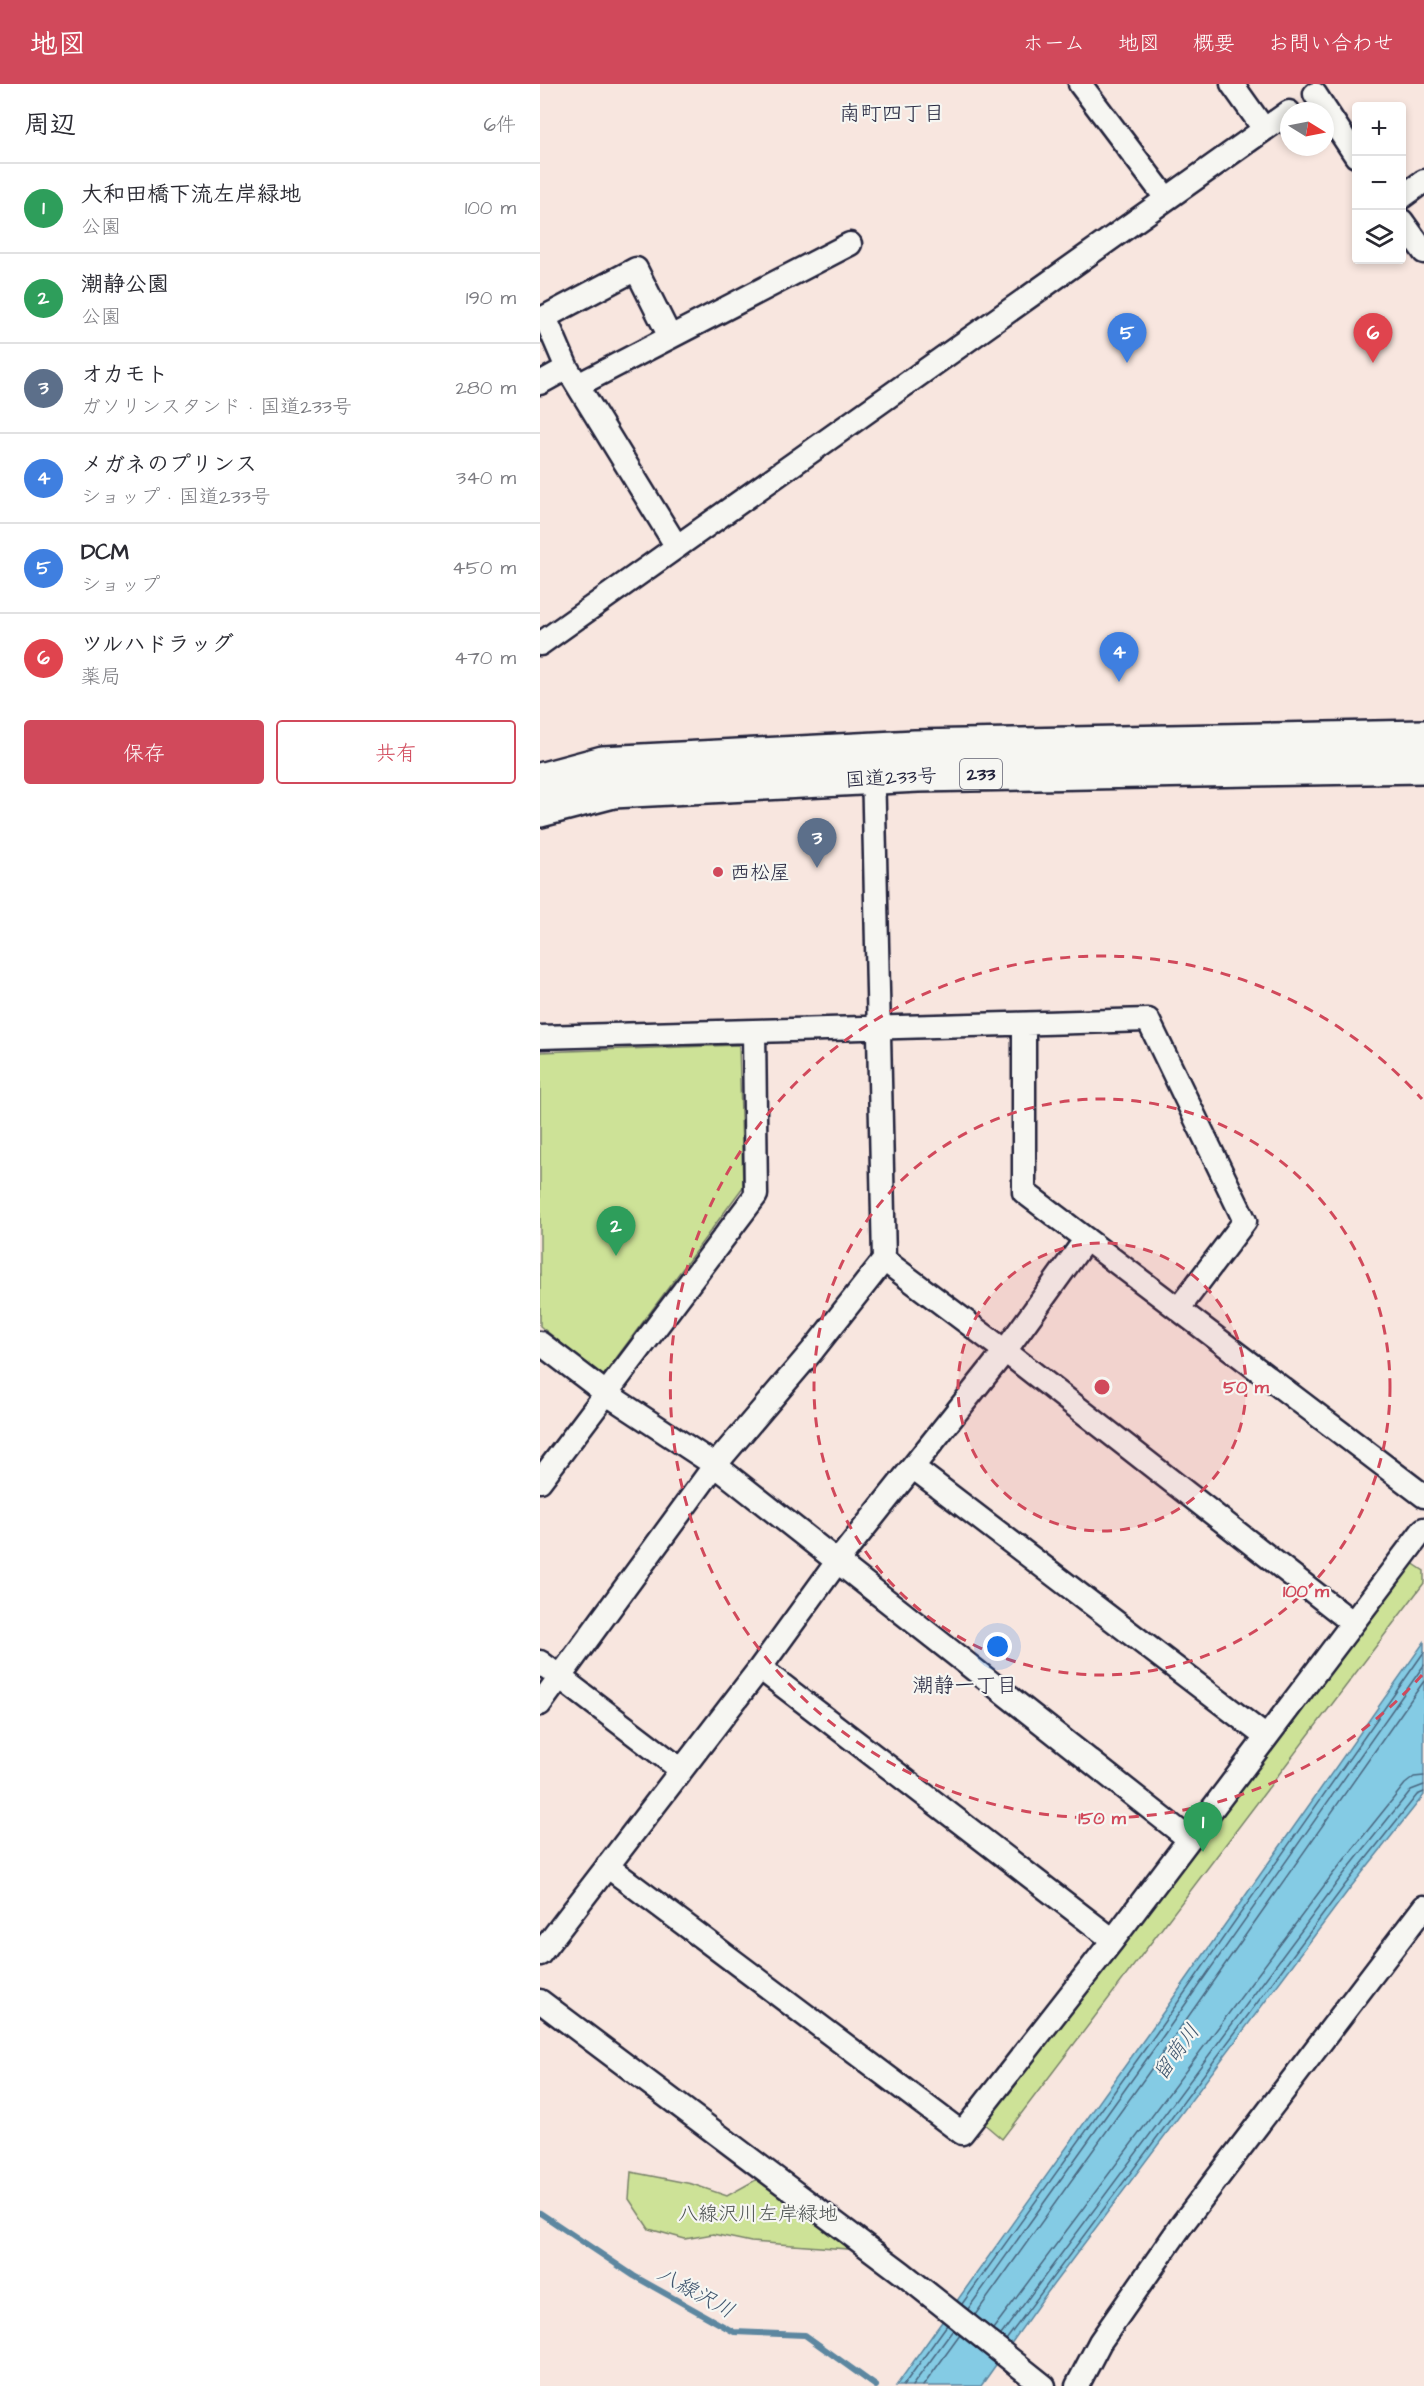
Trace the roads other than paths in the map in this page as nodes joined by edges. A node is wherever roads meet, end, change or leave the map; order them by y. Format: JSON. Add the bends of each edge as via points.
{"nodes":[{"id":1,"x":1080,"y":84,"type":"edge"},
{"id":2,"x":1232,"y":84,"type":"edge"},
{"id":3,"x":1322,"y":89,"type":"edge"},
{"id":4,"x":1303,"y":102,"type":"edge"},
{"id":5,"x":1280,"y":118,"type":"edge"},
{"id":6,"x":1264,"y":129,"type":"junction"},
{"id":7,"x":1352,"y":148,"type":"edge"},
{"id":8,"x":1424,"y":181,"type":"edge"},
{"id":9,"x":1406,"y":194,"type":"edge"},
{"id":10,"x":1166,"y":198,"type":"junction"},
{"id":11,"x":1406,"y":228,"type":"edge"},
{"id":12,"x":850,"y":244,"type":"dead end"},
{"id":13,"x":1424,"y":252,"type":"edge"},
{"id":14,"x":670,"y":337,"type":"junction"},
{"id":15,"x":573,"y":376,"type":"junction"},
{"id":16,"x":540,"y":382,"type":"edge"},
{"id":17,"x":677,"y":547,"type":"junction"},
{"id":18,"x":540,"y":644,"type":"edge"},
{"id":19,"x":1424,"y":737,"type":"edge"},
{"id":20,"x":873,"y":763,"type":"junction"},
{"id":21,"x":1424,"y":766,"type":"edge"},
{"id":22,"x":540,"y":780,"type":"edge"},
{"id":23,"x":540,"y":810,"type":"edge"},
{"id":24,"x":1024,"y":1025,"type":"junction"},
{"id":25,"x":879,"y":1026,"type":"junction"},
{"id":26,"x":754,"y":1031,"type":"junction"},
{"id":27,"x":540,"y":1037,"type":"edge"},
{"id":28,"x":1086,"y":1239,"type":"junction"},
{"id":29,"x":884,"y":1260,"type":"junction"},
{"id":30,"x":1179,"y":1308,"type":"junction"},
{"id":31,"x":540,"y":1343,"type":"edge"},
{"id":32,"x":1005,"y":1351,"type":"junction"},
{"id":33,"x":607,"y":1394,"type":"junction"},
{"id":34,"x":716,"y":1465,"type":"junction"},
{"id":35,"x":914,"y":1468,"type":"junction"},
{"id":36,"x":540,"y":1481,"type":"edge"},
{"id":37,"x":1424,"y":1496,"type":"edge"},
{"id":38,"x":1424,"y":1529,"type":"edge"},
{"id":39,"x":837,"y":1562,"type":"junction"},
{"id":40,"x":1353,"y":1623,"type":"junction"},
{"id":41,"x":540,"y":1662,"type":"edge"},
{"id":42,"x":760,"y":1668,"type":"junction"},
{"id":43,"x":560,"y":1678,"type":"junction"},
{"id":44,"x":540,"y":1704,"type":"edge"},
{"id":45,"x":1266,"y":1737,"type":"junction"},
{"id":46,"x":680,"y":1769,"type":"junction"},
{"id":47,"x":1189,"y":1839,"type":"junction"},
{"id":48,"x":607,"y":1866,"type":"junction"},
{"id":49,"x":1424,"y":1907,"type":"edge"},
{"id":50,"x":1113,"y":1940,"type":"junction"},
{"id":51,"x":540,"y":1954,"type":"edge"},
{"id":52,"x":540,"y":2001,"type":"edge"},
{"id":53,"x":1044,"y":2386,"type":"edge"},
{"id":54,"x":1077,"y":2386,"type":"edge"}],
"edges":[{"from":1,"to":10,"type":"street"},
{"from":2,"to":6,"type":"street"},
{"from":3,"to":4,"type":"street"},
{"from":3,"to":7,"type":"street"},
{"from":5,"to":6,"type":"street"},
{"from":6,"to":10,"type":"street"},
{"from":8,"to":9,"type":"street"},
{"from":10,"to":17,"type":"street"},
{"from":11,"to":13,"type":"street"},
{"from":12,"to":14,"type":"street"},
{"from":14,"to":15,"type":"street"},
{"from":14,"to":15,"type":"street","via":[[636,269],[545,317]]},
{"from":15,"to":16,"type":"street"},
{"from":15,"to":17,"type":"street"},
{"from":17,"to":18,"type":"street"},
{"from":19,"to":20,"type":"highway","name":"国道233号","number":"233"},
{"from":20,"to":21,"type":"highway","name":"国道233号","number":"233"},
{"from":20,"to":22,"type":"highway","name":"国道233号","number":"233","via":[[603,763]]},
{"from":20,"to":23,"type":"highway","name":"国道233号","number":"233","via":[[613,791]]},
{"from":20,"to":25,"type":"street"},
{"from":24,"to":25,"type":"street"},
{"from":24,"to":28,"type":"street","via":[[1024,1192]]},
{"from":24,"to":30,"type":"street","via":[[1148,1020],[1245,1221]]},
{"from":25,"to":26,"type":"street"},
{"from":25,"to":29,"type":"street"},
{"from":26,"to":27,"type":"street"},
{"from":26,"to":33,"type":"street","via":[[756,1196]]},
{"from":28,"to":30,"type":"street"},
{"from":28,"to":32,"type":"street"},
{"from":29,"to":32,"type":"street"},
{"from":29,"to":34,"type":"street"},
{"from":30,"to":37,"type":"street"},
{"from":31,"to":33,"type":"street"},
{"from":32,"to":35,"type":"street"},
{"from":32,"to":40,"type":"street"},
{"from":33,"to":34,"type":"street"},
{"from":33,"to":36,"type":"street"},
{"from":34,"to":39,"type":"street"},
{"from":34,"to":43,"type":"street"},
{"from":35,"to":39,"type":"street"},
{"from":35,"to":45,"type":"street"},
{"from":38,"to":40,"type":"street"},
{"from":39,"to":42,"type":"street"},
{"from":39,"to":47,"type":"street"},
{"from":40,"to":45,"type":"street"},
{"from":41,"to":43,"type":"street"},
{"from":42,"to":46,"type":"street"},
{"from":42,"to":50,"type":"street"},
{"from":43,"to":44,"type":"street"},
{"from":43,"to":46,"type":"street"},
{"from":45,"to":47,"type":"street"},
{"from":46,"to":48,"type":"street"},
{"from":47,"to":50,"type":"street"},
{"from":48,"to":50,"type":"street","via":[[962,2133]]},
{"from":48,"to":51,"type":"street"},
{"from":49,"to":54,"type":"street","via":[[1183,2223],[1100,2342]]},
{"from":52,"to":53,"type":"street","via":[[902,2273]]}]}
